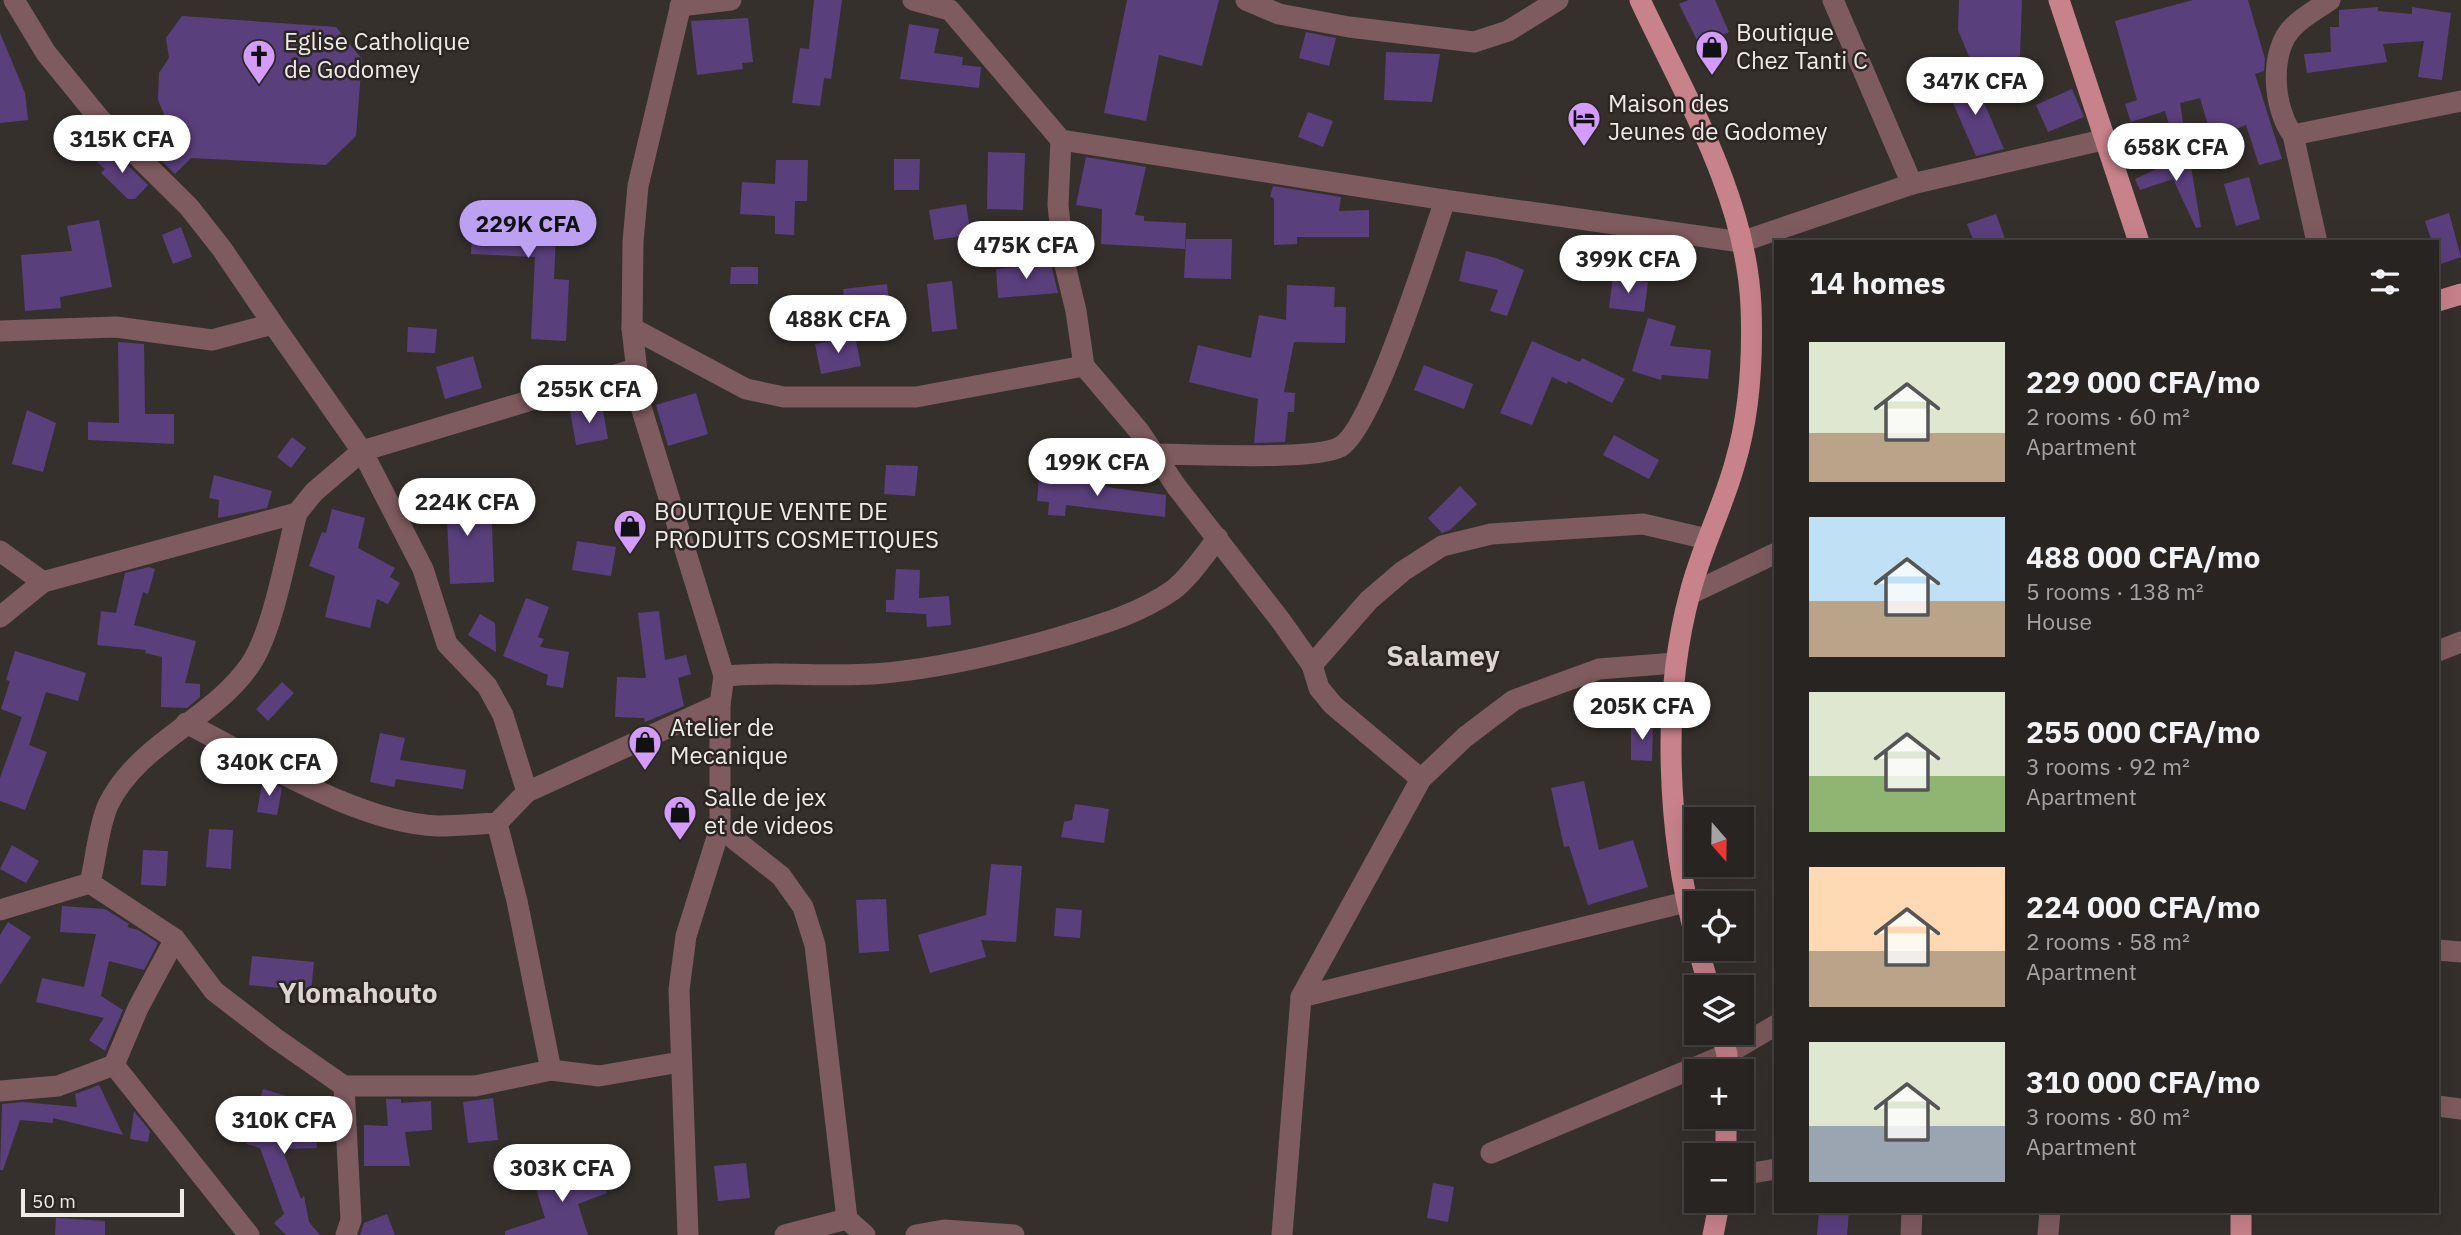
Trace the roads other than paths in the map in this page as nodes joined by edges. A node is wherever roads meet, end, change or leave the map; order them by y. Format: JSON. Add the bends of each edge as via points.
{"nodes":[{"id":1,"x":14,"y":0,"type":"edge"},
{"id":2,"x":731,"y":0,"type":"edge"},
{"id":3,"x":913,"y":0,"type":"edge"},
{"id":4,"x":1246,"y":0,"type":"edge"},
{"id":5,"x":1558,"y":0,"type":"edge"},
{"id":6,"x":1640,"y":0,"type":"edge"},
{"id":7,"x":1833,"y":0,"type":"edge"},
{"id":8,"x":2059,"y":0,"type":"edge"},
{"id":9,"x":2330,"y":0,"type":"edge"},
{"id":10,"x":681,"y":3,"type":"edge"},
{"id":11,"x":952,"y":5,"type":"edge"},
{"id":12,"x":2461,"y":101,"type":"edge"},
{"id":13,"x":2293,"y":135,"type":"junction"},
{"id":14,"x":2107,"y":139,"type":"junction"},
{"id":15,"x":1061,"y":140,"type":"junction"},
{"id":16,"x":1912,"y":184,"type":"junction"},
{"id":17,"x":1445,"y":200,"type":"junction"},
{"id":18,"x":2138,"y":240,"type":"edge"},
{"id":19,"x":2317,"y":240,"type":"edge"},
{"id":20,"x":1741,"y":242,"type":"junction"},
{"id":21,"x":2461,"y":294,"type":"edge"},
{"id":22,"x":2439,"y":301,"type":"edge"},
{"id":23,"x":273,"y":324,"type":"junction"},
{"id":24,"x":632,"y":328,"type":"junction"},
{"id":25,"x":0,"y":331,"type":"edge"},
{"id":26,"x":1084,"y":366,"type":"junction"},
{"id":27,"x":635,"y":369,"type":"junction"},
{"id":28,"x":362,"y":450,"type":"junction"},
{"id":29,"x":1154,"y":454,"type":"junction"},
{"id":30,"x":297,"y":513,"type":"junction"},
{"id":31,"x":1218,"y":538,"type":"junction"},
{"id":32,"x":1707,"y":539,"type":"junction"},
{"id":33,"x":0,"y":551,"type":"edge"},
{"id":34,"x":1774,"y":554,"type":"edge"},
{"id":35,"x":43,"y":582,"type":"junction"},
{"id":36,"x":1690,"y":594,"type":"junction"},
{"id":37,"x":0,"y":617,"type":"edge"},
{"id":38,"x":2461,"y":642,"type":"edge"},
{"id":39,"x":2439,"y":651,"type":"edge"},
{"id":40,"x":1675,"y":663,"type":"junction"},
{"id":41,"x":1312,"y":665,"type":"junction"},
{"id":42,"x":724,"y":676,"type":"junction"},
{"id":43,"x":720,"y":704,"type":"junction"},
{"id":44,"x":186,"y":723,"type":"junction"},
{"id":45,"x":1421,"y":779,"type":"junction"},
{"id":46,"x":527,"y":792,"type":"junction"},
{"id":47,"x":497,"y":823,"type":"junction"},
{"id":48,"x":720,"y":828,"type":"junction"},
{"id":49,"x":90,"y":883,"type":"junction"},
{"id":50,"x":1684,"y":891,"type":"edge"},
{"id":51,"x":1684,"y":902,"type":"edge"},
{"id":52,"x":0,"y":910,"type":"edge"},
{"id":53,"x":175,"y":939,"type":"junction"},
{"id":54,"x":2439,"y":950,"type":"edge"},
{"id":55,"x":2461,"y":952,"type":"edge"},
{"id":56,"x":1301,"y":997,"type":"junction"},
{"id":57,"x":1774,"y":1027,"type":"edge"},
{"id":58,"x":1732,"y":1059,"type":"edge"},
{"id":59,"x":680,"y":1062,"type":"junction"},
{"id":60,"x":114,"y":1065,"type":"junction"},
{"id":61,"x":551,"y":1070,"type":"junction"},
{"id":62,"x":1684,"y":1079,"type":"edge"},
{"id":63,"x":344,"y":1086,"type":"junction"},
{"id":64,"x":0,"y":1091,"type":"edge"},
{"id":65,"x":2439,"y":1107,"type":"edge"},
{"id":66,"x":2461,"y":1109,"type":"edge"},
{"id":67,"x":1491,"y":1153,"type":"dead end"},
{"id":68,"x":1774,"y":1169,"type":"edge"},
{"id":69,"x":1754,"y":1173,"type":"edge"},
{"id":70,"x":1717,"y":1213,"type":"edge"},
{"id":71,"x":1912,"y":1213,"type":"edge"},
{"id":72,"x":2050,"y":1213,"type":"edge"},
{"id":73,"x":2241,"y":1213,"type":"edge"},
{"id":74,"x":847,"y":1219,"type":"junction"},
{"id":75,"x":248,"y":1235,"type":"edge"},
{"id":76,"x":346,"y":1235,"type":"edge"},
{"id":77,"x":688,"y":1235,"type":"edge"},
{"id":78,"x":785,"y":1235,"type":"edge"},
{"id":79,"x":865,"y":1235,"type":"edge"},
{"id":80,"x":916,"y":1235,"type":"edge"},
{"id":81,"x":1014,"y":1235,"type":"edge"},
{"id":82,"x":1282,"y":1235,"type":"edge"},
{"id":83,"x":1713,"y":1235,"type":"edge"},
{"id":84,"x":1910,"y":1235,"type":"edge"},
{"id":85,"x":2048,"y":1235,"type":"edge"},
{"id":86,"x":2241,"y":1235,"type":"edge"}],
"edges":[{"from":1,"to":23,"type":"street","via":[[46,53],[99,118],[189,207]]},
{"from":2,"to":10,"type":"street"},
{"from":3,"to":11,"type":"street"},
{"from":4,"to":5,"type":"street","via":[[1279,14],[1337,25],[1474,42],[1508,31]]},
{"from":6,"to":20,"type":"main road","via":[[1733,205]]},
{"from":7,"to":16,"type":"street"},
{"from":8,"to":14,"type":"main road"},
{"from":9,"to":13,"type":"street","via":[[2292,27],[2277,56],[2278,91],[2285,125]]},
{"from":10,"to":24,"type":"street","via":[[638,186]]},
{"from":11,"to":15,"type":"street"},
{"from":12,"to":13,"type":"street"},
{"from":13,"to":19,"type":"street"},
{"from":14,"to":16,"type":"street"},
{"from":14,"to":18,"type":"main road"},
{"from":15,"to":17,"type":"street"},
{"from":15,"to":26,"type":"street","via":[[1058,205]]},
{"from":16,"to":20,"type":"street"},
{"from":17,"to":20,"type":"street"},
{"from":17,"to":29,"type":"street","via":[[1396,340],[1350,439],[1338,449],[1307,454]]},
{"from":20,"to":32,"type":"main road","via":[[1751,304],[1751,384],[1735,465]]},
{"from":21,"to":22,"type":"main road"},
{"from":23,"to":25,"type":"street","via":[[212,340],[116,327]]},
{"from":23,"to":28,"type":"street"},
{"from":24,"to":26,"type":"street","via":[[746,389],[784,397],[915,397]]},
{"from":24,"to":27,"type":"street"},
{"from":26,"to":29,"type":"street"},
{"from":27,"to":28,"type":"street"},
{"from":27,"to":42,"type":"street","via":[[641,407]]},
{"from":28,"to":30,"type":"street"},
{"from":28,"to":46,"type":"street","via":[[424,569],[447,644],[487,686],[503,715]]},
{"from":29,"to":31,"type":"street"},
{"from":30,"to":35,"type":"street"},
{"from":30,"to":44,"type":"street","via":[[265,632],[252,662],[233,687]]},
{"from":31,"to":41,"type":"street"},
{"from":31,"to":42,"type":"street","via":[[1175,589],[1150,604],[988,658],[871,674]]},
{"from":32,"to":36,"type":"main road"},
{"from":32,"to":41,"type":"street","via":[[1643,524],[1491,534],[1442,546],[1369,600]]},
{"from":33,"to":35,"type":"street"},
{"from":34,"to":36,"type":"street"},
{"from":35,"to":37,"type":"street"},
{"from":36,"to":40,"type":"main road"},
{"from":38,"to":39,"type":"street"},
{"from":40,"to":45,"type":"street","via":[[1599,669],[1514,700],[1465,737]]},
{"from":40,"to":50,"type":"main road","via":[[1675,837]]},
{"from":41,"to":45,"type":"street","via":[[1319,688],[1333,705]]},
{"from":42,"to":43,"type":"street"},
{"from":43,"to":46,"type":"street"},
{"from":43,"to":48,"type":"street"},
{"from":44,"to":47,"type":"street","via":[[328,796],[381,815],[436,826]]},
{"from":44,"to":49,"type":"street","via":[[128,771],[107,807]]},
{"from":45,"to":56,"type":"street"},
{"from":46,"to":47,"type":"street"},
{"from":47,"to":61,"type":"street"},
{"from":48,"to":59,"type":"street","via":[[686,936],[679,990]]},
{"from":48,"to":74,"type":"street","via":[[781,876],[803,907],[815,945]]},
{"from":49,"to":52,"type":"street"},
{"from":49,"to":53,"type":"street"},
{"from":51,"to":56,"type":"street"},
{"from":53,"to":60,"type":"street"},
{"from":53,"to":63,"type":"street","via":[[214,990]]},
{"from":54,"to":55,"type":"street"},
{"from":56,"to":82,"type":"street"},
{"from":57,"to":58,"type":"street"},
{"from":59,"to":61,"type":"street","via":[[599,1076]]},
{"from":59,"to":77,"type":"street"},
{"from":60,"to":64,"type":"street","via":[[58,1086]]},
{"from":60,"to":75,"type":"street"},
{"from":61,"to":63,"type":"street","via":[[475,1086]]},
{"from":62,"to":67,"type":"street"},
{"from":63,"to":76,"type":"street","via":[[351,1220]]},
{"from":65,"to":66,"type":"street"},
{"from":68,"to":69,"type":"street"},
{"from":70,"to":83,"type":"main road"},
{"from":71,"to":84,"type":"street"},
{"from":72,"to":85,"type":"street"},
{"from":73,"to":86,"type":"main road"},
{"from":74,"to":78,"type":"street"},
{"from":74,"to":79,"type":"street"},
{"from":80,"to":81,"type":"street","via":[[944,1230]]}]}
